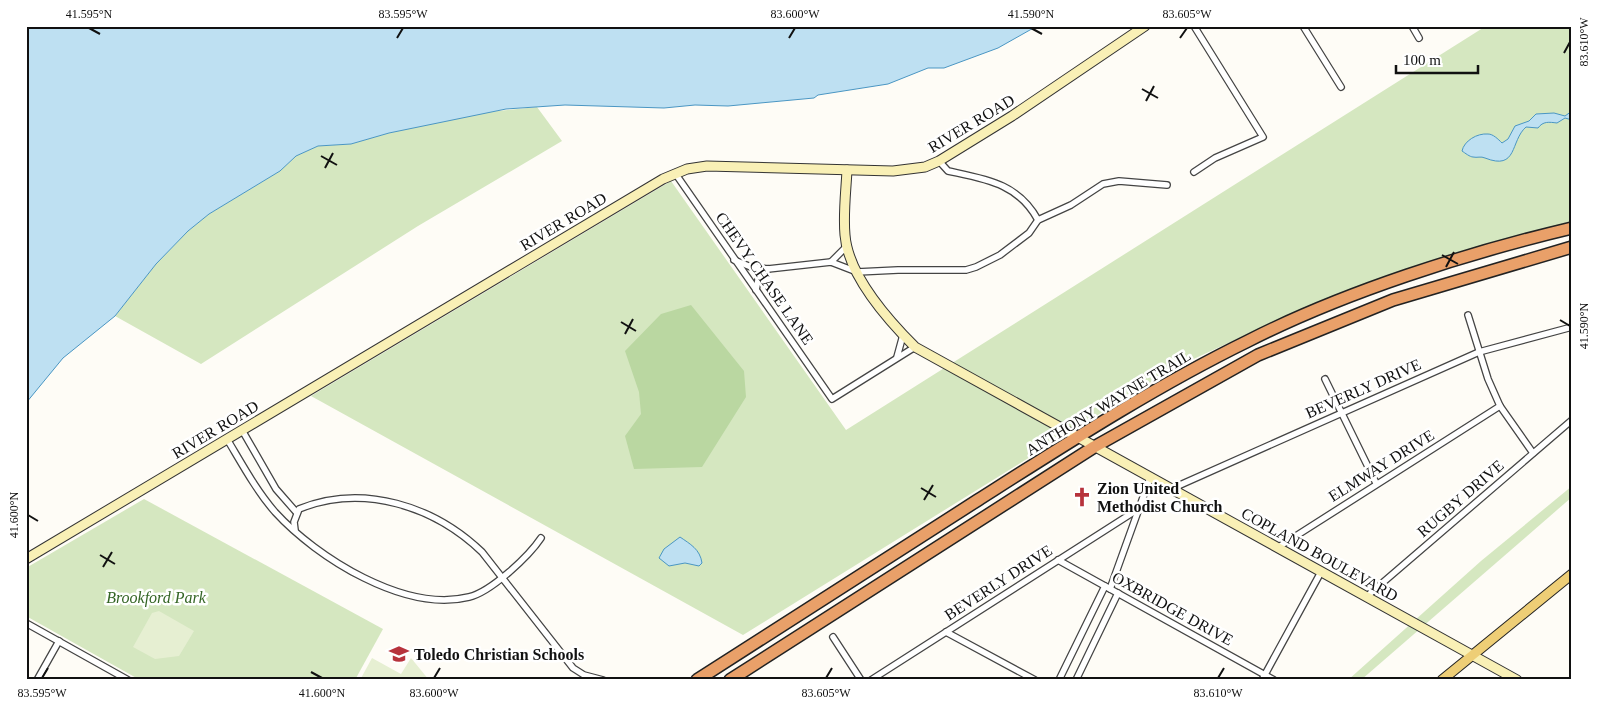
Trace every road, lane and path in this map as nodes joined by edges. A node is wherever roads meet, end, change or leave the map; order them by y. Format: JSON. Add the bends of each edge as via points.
{"nodes":[{"id":1,"x":1145,"y":26,"type":"edge"},
{"id":2,"x":1194,"y":26,"type":"edge"},
{"id":3,"x":1303,"y":26,"type":"edge"},
{"id":4,"x":1412,"y":26,"type":"edge"},
{"id":5,"x":1419,"y":38,"type":"dead end"},
{"id":6,"x":1341,"y":87,"type":"dead end"},
{"id":7,"x":939,"y":161,"type":"junction"},
{"id":8,"x":847,"y":170,"type":"junction"},
{"id":9,"x":1194,"y":172,"type":"dead end"},
{"id":10,"x":675,"y":173,"type":"junction"},
{"id":11,"x":1167,"y":185,"type":"dead end"},
{"id":12,"x":1038,"y":220,"type":"junction"},
{"id":13,"x":1572,"y":228,"type":"edge"},
{"id":14,"x":847,"y":245,"type":"junction"},
{"id":15,"x":1572,"y":247,"type":"edge"},
{"id":16,"x":734,"y":260,"type":"junction"},
{"id":17,"x":831,"y":262,"type":"junction"},
{"id":18,"x":768,"y":270,"type":"junction"},
{"id":19,"x":857,"y":272,"type":"junction"},
{"id":20,"x":756,"y":290,"type":"junction"},
{"id":21,"x":1468,"y":315,"type":"dead end"},
{"id":22,"x":1572,"y":328,"type":"edge"},
{"id":23,"x":903,"y":335,"type":"junction"},
{"id":24,"x":915,"y":347,"type":"junction"},
{"id":25,"x":1479,"y":352,"type":"junction"},
{"id":26,"x":896,"y":358,"type":"junction"},
{"id":27,"x":1176,"y":379,"type":"junction"},
{"id":28,"x":1325,"y":379,"type":"dead end"},
{"id":29,"x":1500,"y":406,"type":"junction"},
{"id":30,"x":1340,"y":412,"type":"junction"},
{"id":31,"x":1572,"y":420,"type":"edge"},
{"id":32,"x":242,"y":430,"type":"junction"},
{"id":33,"x":1077,"y":437,"type":"junction"},
{"id":34,"x":227,"y":439,"type":"junction"},
{"id":35,"x":1094,"y":447,"type":"junction"},
{"id":36,"x":1533,"y":453,"type":"junction"},
{"id":37,"x":1150,"y":478,"type":"junction"},
{"id":38,"x":1376,"y":483,"type":"junction"},
{"id":39,"x":1171,"y":489,"type":"junction"},
{"id":40,"x":1016,"y":496,"type":"junction"},
{"id":41,"x":1140,"y":508,"type":"junction"},
{"id":42,"x":297,"y":513,"type":"junction"},
{"id":43,"x":295,"y":530,"type":"junction"},
{"id":44,"x":541,"y":538,"type":"dead end"},
{"id":45,"x":1277,"y":548,"type":"junction"},
{"id":46,"x":26,"y":559,"type":"edge"},
{"id":47,"x":1058,"y":560,"type":"junction"},
{"id":48,"x":1321,"y":572,"type":"junction"},
{"id":49,"x":1571,"y":575,"type":"edge"},
{"id":50,"x":502,"y":576,"type":"junction"},
{"id":51,"x":1108,"y":588,"type":"junction"},
{"id":52,"x":1118,"y":593,"type":"junction"},
{"id":53,"x":1366,"y":597,"type":"junction"},
{"id":54,"x":26,"y":624,"type":"edge"},
{"id":55,"x":946,"y":632,"type":"junction"},
{"id":56,"x":833,"y":637,"type":"dead end"},
{"id":57,"x":59,"y":641,"type":"junction"},
{"id":58,"x":1472,"y":655,"type":"junction"},
{"id":59,"x":1263,"y":677,"type":"edge"},
{"id":60,"x":38,"y":680,"type":"edge"},
{"id":61,"x":128,"y":680,"type":"edge"},
{"id":62,"x":603,"y":680,"type":"edge"},
{"id":63,"x":697,"y":680,"type":"edge"},
{"id":64,"x":730,"y":680,"type":"edge"},
{"id":65,"x":861,"y":680,"type":"edge"},
{"id":66,"x":871,"y":680,"type":"edge"},
{"id":67,"x":1035,"y":680,"type":"edge"},
{"id":68,"x":1059,"y":680,"type":"edge"},
{"id":69,"x":1076,"y":680,"type":"edge"},
{"id":70,"x":1274,"y":680,"type":"edge"},
{"id":71,"x":1442,"y":680,"type":"edge"},
{"id":72,"x":1517,"y":680,"type":"edge"}],
"edges":[{"from":1,"to":7,"type":"street","name":"RIVER ROAD"},
{"from":2,"to":9,"type":"street","via":[[1262,137]]},
{"from":3,"to":6,"type":"street"},
{"from":4,"to":5,"type":"street"},
{"from":7,"to":8,"type":"street","name":"RIVER ROAD","via":[[908,171]]},
{"from":7,"to":12,"type":"street","via":[[948,171],[988,180],[1014,193],[1032,209]]},
{"from":8,"to":10,"type":"street","name":"RIVER ROAD","via":[[707,166]]},
{"from":8,"to":14,"type":"street","name":"COPLAND BOULEVARD"},
{"from":10,"to":16,"type":"street","name":"CHEVY CHASE LANE"},
{"from":10,"to":32,"type":"street","name":"RIVER ROAD"},
{"from":11,"to":12,"type":"street","via":[[1109,182]]},
{"from":12,"to":19,"type":"street","via":[[1016,243],[976,267],[956,271]]},
{"from":13,"to":27,"type":"highway","name":"ANTHONY WAYNE TRAIL","via":[[1444,264],[1340,300],[1250,340]]},
{"from":14,"to":17,"type":"street"},
{"from":14,"to":19,"type":"street","name":"COPLAND BOULEVARD"},
{"from":15,"to":35,"type":"highway","name":"ANTHONY WAYNE TRAIL","via":[[1393,300],[1267,352]]},
{"from":16,"to":18,"type":"street"},
{"from":16,"to":20,"type":"street","name":"CHEVY CHASE LANE"},
{"from":17,"to":18,"type":"street"},
{"from":17,"to":19,"type":"street"},
{"from":18,"to":20,"type":"street","via":[[758,280]]},
{"from":19,"to":23,"type":"street","name":"COPLAND BOULEVARD","via":[[883,312]]},
{"from":20,"to":26,"type":"street","name":"CHEVY CHASE LANE","via":[[832,399]]},
{"from":21,"to":25,"type":"street"},
{"from":22,"to":25,"type":"street","name":"BEVERLY DRIVE"},
{"from":23,"to":24,"type":"street","name":"COPLAND BOULEVARD"},
{"from":23,"to":26,"type":"street"},
{"from":24,"to":26,"type":"street"},
{"from":24,"to":33,"type":"street","name":"COPLAND BOULEVARD"},
{"from":25,"to":29,"type":"street"},
{"from":25,"to":30,"type":"street","name":"BEVERLY DRIVE"},
{"from":27,"to":33,"type":"highway","name":"ANTHONY WAYNE TRAIL"},
{"from":27,"to":35,"type":"highway","via":[[1101,432]]},
{"from":28,"to":30,"type":"street"},
{"from":29,"to":36,"type":"street"},
{"from":29,"to":38,"type":"street","name":"ELMWAY DRIVE"},
{"from":30,"to":38,"type":"street"},
{"from":30,"to":39,"type":"street","name":"BEVERLY DRIVE"},
{"from":31,"to":36,"type":"street","name":"RUGBY DRIVE"},
{"from":32,"to":34,"type":"street","name":"RIVER ROAD"},
{"from":32,"to":42,"type":"street","via":[[276,489]]},
{"from":33,"to":35,"type":"street","name":"COPLAND BOULEVARD"},
{"from":33,"to":40,"type":"highway","via":[[1070,453]]},
{"from":33,"to":63,"type":"highway","name":"ANTHONY WAYNE TRAIL"},
{"from":34,"to":43,"type":"street","via":[[258,491]]},
{"from":34,"to":46,"type":"street","name":"RIVER ROAD"},
{"from":35,"to":37,"type":"street","name":"COPLAND BOULEVARD"},
{"from":35,"to":40,"type":"highway","name":"ANTHONY WAYNE TRAIL"},
{"from":36,"to":53,"type":"street","name":"RUGBY DRIVE"},
{"from":37,"to":39,"type":"street","name":"COPLAND BOULEVARD"},
{"from":37,"to":41,"type":"street"},
{"from":38,"to":45,"type":"street","name":"ELMWAY DRIVE"},
{"from":39,"to":45,"type":"street","name":"COPLAND BOULEVARD"},
{"from":40,"to":64,"type":"highway","name":"ANTHONY WAYNE TRAIL"},
{"from":41,"to":47,"type":"street","name":"BEVERLY DRIVE"},
{"from":41,"to":51,"type":"street"},
{"from":42,"to":43,"type":"street"},
{"from":42,"to":50,"type":"street","via":[[299,509],[320,502],[360,498],[417,509],[468,539]]},
{"from":43,"to":50,"type":"street","via":[[348,568],[384,586],[419,598],[450,600],[470,597]]},
{"from":44,"to":50,"type":"street","via":[[532,551]]},
{"from":45,"to":48,"type":"street","name":"COPLAND BOULEVARD"},
{"from":47,"to":51,"type":"street","name":"OXBRIDGE DRIVE"},
{"from":47,"to":55,"type":"street","name":"BEVERLY DRIVE"},
{"from":48,"to":53,"type":"street","name":"COPLAND BOULEVARD"},
{"from":48,"to":59,"type":"street"},
{"from":49,"to":58,"type":"main road"},
{"from":50,"to":62,"type":"street","via":[[573,668]]},
{"from":51,"to":52,"type":"street","name":"OXBRIDGE DRIVE"},
{"from":51,"to":68,"type":"street"},
{"from":52,"to":59,"type":"street","name":"OXBRIDGE DRIVE"},
{"from":52,"to":69,"type":"street"},
{"from":53,"to":58,"type":"street","name":"COPLAND BOULEVARD"},
{"from":54,"to":57,"type":"street"},
{"from":55,"to":66,"type":"street","name":"BEVERLY DRIVE"},
{"from":55,"to":67,"type":"street"},
{"from":56,"to":65,"type":"street"},
{"from":57,"to":60,"type":"street"},
{"from":57,"to":61,"type":"street"},
{"from":58,"to":71,"type":"main road"},
{"from":58,"to":72,"type":"street","name":"COPLAND BOULEVARD"},
{"from":59,"to":70,"type":"street","name":"OXBRIDGE DRIVE"}]}
